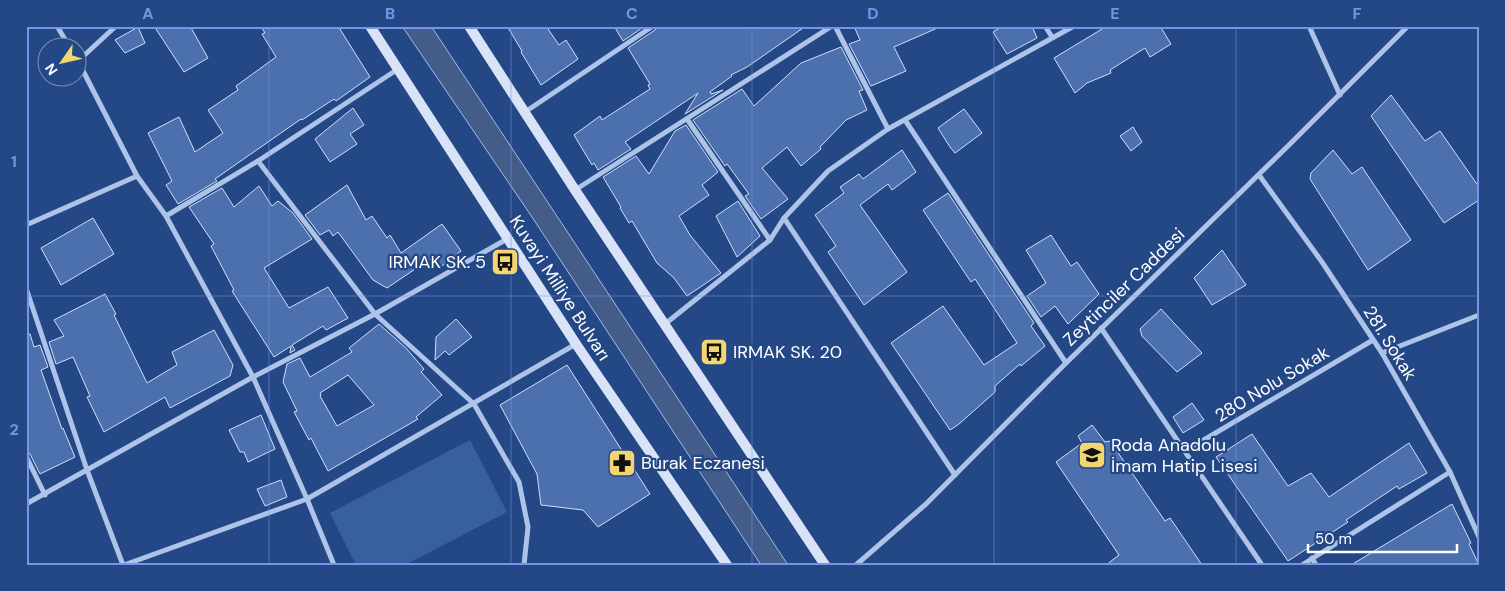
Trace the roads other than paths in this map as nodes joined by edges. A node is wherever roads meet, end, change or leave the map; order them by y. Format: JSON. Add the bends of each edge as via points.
{"nodes":[{"id":1,"x":57,"y":26,"type":"edge"},
{"id":2,"x":116,"y":26,"type":"edge"},
{"id":3,"x":370,"y":26,"type":"edge"},
{"id":4,"x":653,"y":26,"type":"edge"},
{"id":5,"x":834,"y":26,"type":"edge"},
{"id":6,"x":1045,"y":26,"type":"edge"},
{"id":7,"x":1074,"y":26,"type":"edge"},
{"id":8,"x":1309,"y":26,"type":"edge"},
{"id":9,"x":1408,"y":26,"type":"edge"},
{"id":10,"x":470,"y":27,"type":"edge"},
{"id":11,"x":1052,"y":37,"type":"junction"},
{"id":12,"x":64,"y":38,"type":"edge"},
{"id":13,"x":88,"y":52,"type":"edge"},
{"id":14,"x":398,"y":69,"type":"junction"},
{"id":15,"x":88,"y":80,"type":"edge"},
{"id":16,"x":1340,"y":95,"type":"junction"},
{"id":17,"x":525,"y":112,"type":"junction"},
{"id":18,"x":687,"y":119,"type":"junction"},
{"id":19,"x":905,"y":120,"type":"junction"},
{"id":20,"x":888,"y":129,"type":"junction"},
{"id":21,"x":258,"y":161,"type":"junction"},
{"id":22,"x":1259,"y":175,"type":"junction"},
{"id":23,"x":137,"y":176,"type":"junction"},
{"id":24,"x":575,"y":190,"type":"junction"},
{"id":25,"x":166,"y":216,"type":"junction"},
{"id":26,"x":784,"y":218,"type":"junction"},
{"id":27,"x":26,"y":225,"type":"edge"},
{"id":28,"x":507,"y":239,"type":"junction"},
{"id":29,"x":770,"y":240,"type":"junction"},
{"id":30,"x":26,"y":288,"type":"edge"},
{"id":31,"x":375,"y":314,"type":"junction"},
{"id":32,"x":1479,"y":315,"type":"edge"},
{"id":33,"x":665,"y":324,"type":"junction"},
{"id":34,"x":1101,"y":328,"type":"junction"},
{"id":35,"x":1374,"y":340,"type":"junction"},
{"id":36,"x":576,"y":344,"type":"junction"},
{"id":37,"x":1382,"y":353,"type":"junction"},
{"id":38,"x":1066,"y":363,"type":"junction"},
{"id":39,"x":253,"y":377,"type":"junction"},
{"id":40,"x":474,"y":404,"type":"junction"},
{"id":41,"x":1185,"y":451,"type":"junction"},
{"id":42,"x":26,"y":456,"type":"edge"},
{"id":43,"x":88,"y":470,"type":"junction"},
{"id":44,"x":1450,"y":472,"type":"junction"},
{"id":45,"x":955,"y":475,"type":"junction"},
{"id":46,"x":45,"y":495,"type":"junction"},
{"id":47,"x":307,"y":499,"type":"junction"},
{"id":48,"x":26,"y":504,"type":"edge"},
{"id":49,"x":1479,"y":537,"type":"edge"},
{"id":50,"x":1312,"y":558,"type":"junction"},
{"id":51,"x":124,"y":565,"type":"edge"},
{"id":52,"x":334,"y":565,"type":"edge"},
{"id":53,"x":524,"y":565,"type":"edge"},
{"id":54,"x":727,"y":565,"type":"edge"},
{"id":55,"x":824,"y":565,"type":"edge"},
{"id":56,"x":856,"y":565,"type":"edge"},
{"id":57,"x":1262,"y":565,"type":"edge"},
{"id":58,"x":1302,"y":565,"type":"edge"},
{"id":59,"x":1316,"y":565,"type":"edge"}],
"edges":[{"from":1,"to":12,"type":"street"},
{"from":2,"to":13,"type":"street"},
{"from":3,"to":14,"type":"main road","name":"Kuvayi Milliye Bulvarı"},
{"from":4,"to":17,"type":"street"},
{"from":5,"to":18,"type":"street"},
{"from":5,"to":20,"type":"street"},
{"from":6,"to":11,"type":"street"},
{"from":7,"to":11,"type":"street"},
{"from":8,"to":16,"type":"street"},
{"from":9,"to":16,"type":"street","name":"Zeytinciler Caddesi"},
{"from":10,"to":17,"type":"main road"},
{"from":11,"to":19,"type":"street"},
{"from":14,"to":21,"type":"street"},
{"from":14,"to":28,"type":"main road","name":"Kuvayi Milliye Bulvarı"},
{"from":15,"to":23,"type":"street"},
{"from":16,"to":22,"type":"street","name":"Zeytinciler Caddesi"},
{"from":17,"to":24,"type":"main road"},
{"from":18,"to":24,"type":"street"},
{"from":18,"to":29,"type":"street"},
{"from":19,"to":20,"type":"street"},
{"from":19,"to":38,"type":"street"},
{"from":20,"to":26,"type":"street","via":[[828,171]]},
{"from":21,"to":25,"type":"street"},
{"from":21,"to":31,"type":"street"},
{"from":22,"to":34,"type":"street","name":"Zeytinciler Caddesi"},
{"from":22,"to":35,"type":"street","name":"281. Sokak"},
{"from":23,"to":25,"type":"street"},
{"from":23,"to":27,"type":"street"},
{"from":24,"to":33,"type":"main road"},
{"from":25,"to":39,"type":"street"},
{"from":26,"to":29,"type":"street"},
{"from":26,"to":45,"type":"street"},
{"from":28,"to":31,"type":"street"},
{"from":28,"to":36,"type":"main road","name":"Kuvayi Milliye Bulvarı"},
{"from":29,"to":33,"type":"street"},
{"from":30,"to":43,"type":"street"},
{"from":31,"to":39,"type":"street"},
{"from":31,"to":40,"type":"street"},
{"from":32,"to":37,"type":"street"},
{"from":33,"to":55,"type":"main road"},
{"from":34,"to":38,"type":"street","name":"Zeytinciler Caddesi"},
{"from":34,"to":41,"type":"street"},
{"from":35,"to":37,"type":"street","name":"281. Sokak"},
{"from":35,"to":41,"type":"street","name":"280 Nolu Sokak"},
{"from":36,"to":40,"type":"street"},
{"from":36,"to":54,"type":"main road","name":"Kuvayi Milliye Bulvarı"},
{"from":37,"to":44,"type":"street","name":"281. Sokak"},
{"from":38,"to":45,"type":"street","name":"Zeytinciler Caddesi"},
{"from":39,"to":43,"type":"street"},
{"from":39,"to":47,"type":"street"},
{"from":40,"to":47,"type":"street"},
{"from":40,"to":53,"type":"street","via":[[519,482],[528,527]]},
{"from":41,"to":57,"type":"street"},
{"from":42,"to":46,"type":"street"},
{"from":43,"to":46,"type":"street"},
{"from":43,"to":51,"type":"street"},
{"from":44,"to":49,"type":"street","name":"281. Sokak"},
{"from":44,"to":50,"type":"street"},
{"from":45,"to":56,"type":"street","name":"Zeytinciler Caddesi"},
{"from":46,"to":48,"type":"street"},
{"from":47,"to":51,"type":"street"},
{"from":47,"to":52,"type":"street"},
{"from":50,"to":58,"type":"street"},
{"from":50,"to":59,"type":"street"}]}
